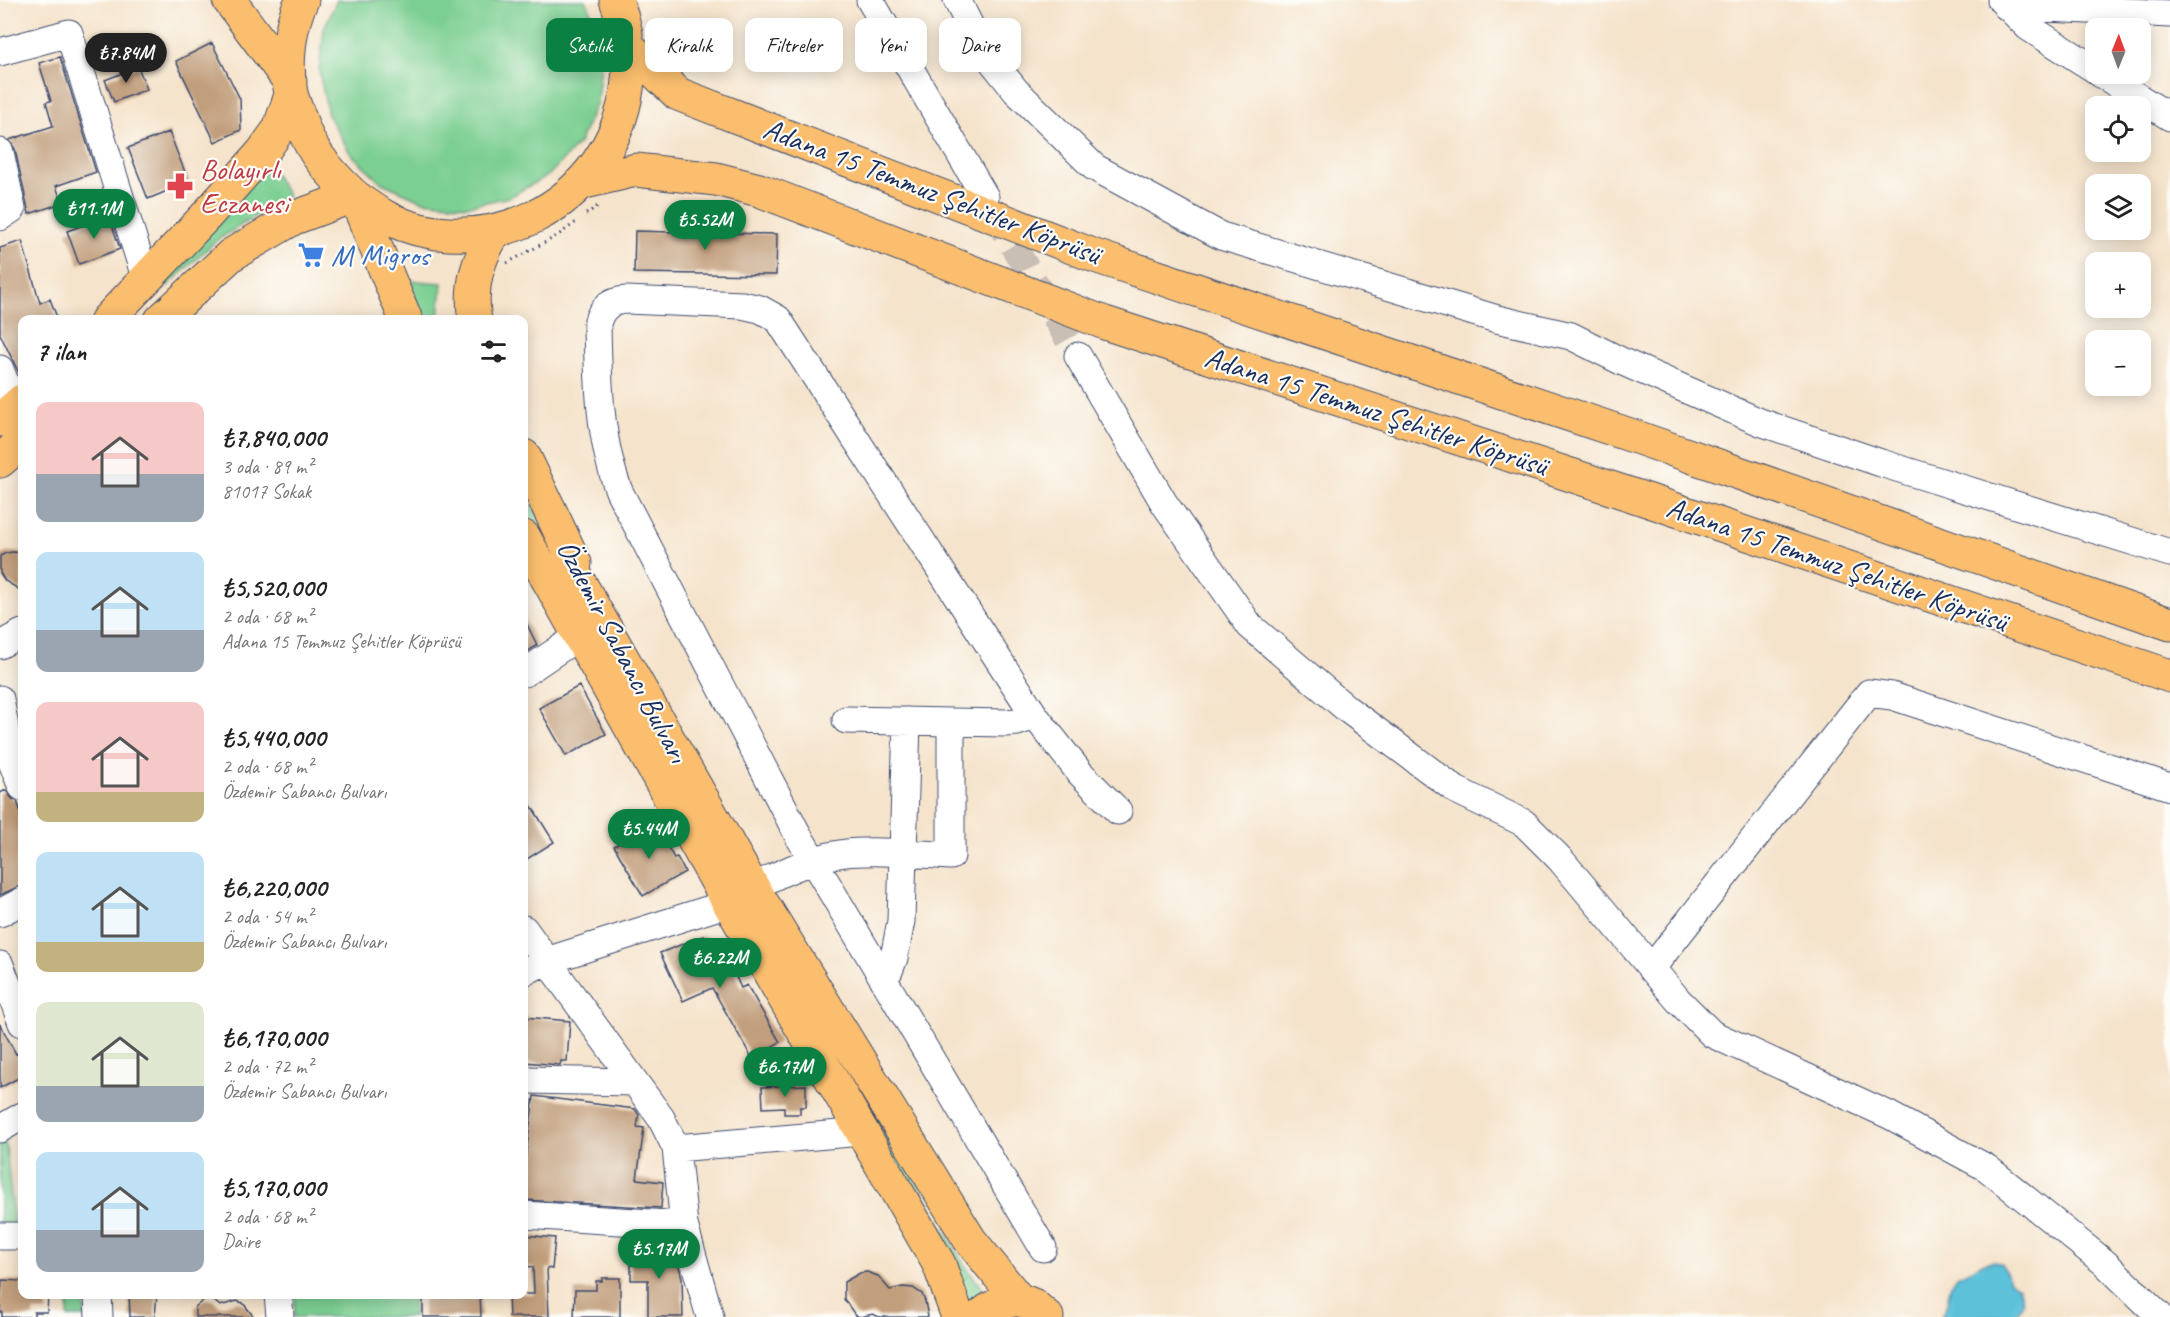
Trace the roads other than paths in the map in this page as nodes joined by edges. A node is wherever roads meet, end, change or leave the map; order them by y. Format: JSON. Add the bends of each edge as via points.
{"nodes":[{"id":1,"x":229,"y":0,"type":"edge"},
{"id":2,"x":302,"y":0,"type":"edge"},
{"id":3,"x":616,"y":0,"type":"edge"},
{"id":4,"x":870,"y":0,"type":"edge"},
{"id":5,"x":957,"y":0,"type":"edge"},
{"id":6,"x":2004,"y":3,"type":"edge"},
{"id":7,"x":2170,"y":14,"type":"edge"},
{"id":8,"x":624,"y":18,"type":"edge"},
{"id":9,"x":633,"y":51,"type":"edge"},
{"id":10,"x":0,"y":52,"type":"edge"},
{"id":11,"x":2085,"y":63,"type":"edge"},
{"id":12,"x":629,"y":72,"type":"edge"},
{"id":13,"x":2117,"y":84,"type":"edge"},
{"id":14,"x":290,"y":88,"type":"junction"},
{"id":15,"x":2170,"y":117,"type":"edge"},
{"id":16,"x":0,"y":152,"type":"edge"},
{"id":17,"x":593,"y":191,"type":"junction"},
{"id":18,"x":985,"y":197,"type":"tunnel mouth"},
{"id":19,"x":354,"y":198,"type":"junction"},
{"id":20,"x":0,"y":218,"type":"edge"},
{"id":21,"x":495,"y":231,"type":"junction"},
{"id":22,"x":146,"y":280,"type":"junction"},
{"id":23,"x":112,"y":315,"type":"edge"},
{"id":24,"x":166,"y":315,"type":"edge"},
{"id":25,"x":404,"y":315,"type":"edge"},
{"id":26,"x":475,"y":315,"type":"edge"},
{"id":27,"x":1078,"y":356,"type":"tunnel mouth"},
{"id":28,"x":0,"y":369,"type":"edge"},
{"id":29,"x":12,"y":410,"type":"edge"},
{"id":30,"x":18,"y":445,"type":"edge"},
{"id":31,"x":0,"y":461,"type":"edge"},
{"id":32,"x":528,"y":464,"type":"edge"},
{"id":33,"x":528,"y":544,"type":"edge"},
{"id":34,"x":2170,"y":553,"type":"edge"},
{"id":35,"x":2170,"y":624,"type":"edge"},
{"id":36,"x":18,"y":635,"type":"edge"},
{"id":37,"x":579,"y":636,"type":"junction"},
{"id":38,"x":0,"y":645,"type":"edge"},
{"id":39,"x":528,"y":670,"type":"edge"},
{"id":40,"x":2170,"y":676,"type":"edge"},
{"id":41,"x":0,"y":699,"type":"edge"},
{"id":42,"x":1035,"y":716,"type":"junction"},
{"id":43,"x":846,"y":720,"type":"dead end"},
{"id":44,"x":907,"y":721,"type":"junction"},
{"id":45,"x":951,"y":722,"type":"junction"},
{"id":46,"x":18,"y":774,"type":"edge"},
{"id":47,"x":2170,"y":787,"type":"edge"},
{"id":48,"x":1118,"y":811,"type":"dead end"},
{"id":49,"x":904,"y":854,"type":"junction"},
{"id":50,"x":814,"y":860,"type":"junction"},
{"id":51,"x":741,"y":896,"type":"junction"},
{"id":52,"x":18,"y":903,"type":"edge"},
{"id":53,"x":0,"y":913,"type":"edge"},
{"id":54,"x":528,"y":943,"type":"edge"},
{"id":55,"x":0,"y":965,"type":"edge"},
{"id":56,"x":535,"y":967,"type":"edge"},
{"id":57,"x":1651,"y":969,"type":"junction"},
{"id":58,"x":883,"y":977,"type":"junction"},
{"id":59,"x":18,"y":1012,"type":"edge"},
{"id":60,"x":18,"y":1024,"type":"edge"},
{"id":61,"x":0,"y":1031,"type":"edge"},
{"id":62,"x":528,"y":1080,"type":"edge"},
{"id":63,"x":635,"y":1083,"type":"junction"},
{"id":64,"x":18,"y":1118,"type":"edge"},
{"id":65,"x":0,"y":1129,"type":"edge"},
{"id":66,"x":862,"y":1132,"type":"junction"},
{"id":67,"x":676,"y":1148,"type":"junction"},
{"id":68,"x":528,"y":1215,"type":"edge"},
{"id":69,"x":684,"y":1225,"type":"junction"},
{"id":70,"x":0,"y":1236,"type":"edge"},
{"id":71,"x":18,"y":1236,"type":"edge"},
{"id":72,"x":1043,"y":1248,"type":"dead end"},
{"id":73,"x":98,"y":1299,"type":"edge"},
{"id":74,"x":278,"y":1299,"type":"edge"},
{"id":75,"x":1018,"y":1299,"type":"junction"},
{"id":76,"x":99,"y":1317,"type":"edge"},
{"id":77,"x":280,"y":1317,"type":"edge"},
{"id":78,"x":710,"y":1317,"type":"edge"},
{"id":79,"x":958,"y":1317,"type":"edge"},
{"id":80,"x":980,"y":1317,"type":"edge"},
{"id":81,"x":1047,"y":1317,"type":"edge"},
{"id":82,"x":2161,"y":1317,"type":"edge"}],
"edges":[{"from":1,"to":14,"type":"main road"},
{"from":2,"to":14,"type":"main road","via":[[292,29]]},
{"from":3,"to":8,"type":"main road"},
{"from":4,"to":18,"type":"street"},
{"from":5,"to":34,"type":"street","via":[[980,46],[1016,91],[1095,167],[1221,236],[1497,319],[1571,336],[1760,422]]},
{"from":6,"to":7,"type":"street"},
{"from":6,"to":11,"type":"street","via":[[2028,27]]},
{"from":9,"to":35,"type":"main road","name":"Adana 15 Temmuz Şehitler Köprüsü","via":[[678,94],[1095,256],[1636,437]]},
{"from":10,"to":22,"type":"street","via":[[69,33]]},
{"from":12,"to":17,"type":"main road","via":[[621,117],[597,166]]},
{"from":13,"to":15,"type":"street"},
{"from":14,"to":19,"type":"main road","via":[[306,137],[318,159]]},
{"from":14,"to":22,"type":"main road","via":[[279,129],[262,153]]},
{"from":16,"to":20,"type":"street","via":[[12,209]]},
{"from":17,"to":21,"type":"main road","via":[[562,201],[516,226]]},
{"from":17,"to":40,"type":"main road","name":"Adana 15 Temmuz Şehitler Köprüsü","via":[[636,170],[759,190],[1105,323]]},
{"from":19,"to":21,"type":"main road","via":[[415,230],[463,235]]},
{"from":19,"to":24,"type":"main road","via":[[294,218],[231,255]]},
{"from":19,"to":25,"type":"main road"},
{"from":21,"to":26,"type":"main road","via":[[473,282]]},
{"from":22,"to":23,"type":"main road"},
{"from":27,"to":57,"type":"street","via":[[1164,503],[1250,626],[1347,709],[1456,790],[1524,823],[1560,859]]},
{"from":28,"to":29,"type":"street"},
{"from":30,"to":31,"type":"main road"},
{"from":32,"to":51,"type":"main road","name":"Özdemir Sabancı Bulvarı","via":[[575,563],[574,573]]},
{"from":33,"to":37,"type":"main road","name":"Özdemir Sabancı Bulvarı"},
{"from":36,"to":38,"type":"street"},
{"from":37,"to":39,"type":"street"},
{"from":37,"to":51,"type":"main road","name":"Özdemir Sabancı Bulvarı"},
{"from":41,"to":46,"type":"street","via":[[11,760]]},
{"from":42,"to":45,"type":"street","via":[[1006,723]]},
{"from":42,"to":48,"type":"street","via":[[1080,773]]},
{"from":42,"to":50,"type":"street","via":[[778,319],[742,305],[613,302],[599,317],[597,331],[603,434],[618,491]]},
{"from":43,"to":44,"type":"street"},
{"from":44,"to":45,"type":"street"},
{"from":44,"to":49,"type":"street"},
{"from":45,"to":49,"type":"street","via":[[951,856]]},
{"from":47,"to":57,"type":"street","via":[[1892,696],[1869,693]]},
{"from":49,"to":50,"type":"street","via":[[840,854]]},
{"from":49,"to":58,"type":"street","via":[[897,947]]},
{"from":50,"to":51,"type":"street"},
{"from":50,"to":58,"type":"street"},
{"from":51,"to":56,"type":"street"},
{"from":51,"to":66,"type":"main road","name":"Özdemir Sabancı Bulvarı"},
{"from":51,"to":75,"type":"main road","name":"Özdemir Sabancı Bulvarı","via":[[970,1240]]},
{"from":52,"to":53,"type":"street"},
{"from":54,"to":56,"type":"street"},
{"from":55,"to":59,"type":"street"},
{"from":56,"to":63,"type":"street"},
{"from":57,"to":82,"type":"street","via":[[1712,1034],[1890,1115],[1987,1168],[2105,1263]]},
{"from":58,"to":72,"type":"street"},
{"from":60,"to":61,"type":"street"},
{"from":62,"to":63,"type":"street"},
{"from":63,"to":67,"type":"street","via":[[661,1118]]},
{"from":64,"to":65,"type":"street"},
{"from":66,"to":67,"type":"street"},
{"from":66,"to":79,"type":"main road","name":"Özdemir Sabancı Bulvarı","via":[[939,1264]]},
{"from":67,"to":69,"type":"street"},
{"from":68,"to":69,"type":"street"},
{"from":69,"to":78,"type":"street"},
{"from":70,"to":71,"type":"street"},
{"from":73,"to":76,"type":"street"},
{"from":74,"to":77,"type":"street"},
{"from":75,"to":80,"type":"main road","via":[[1001,1303]]},
{"from":75,"to":81,"type":"main road","name":"Özdemir Sabancı Bulvarı","via":[[1034,1305]]}]}
